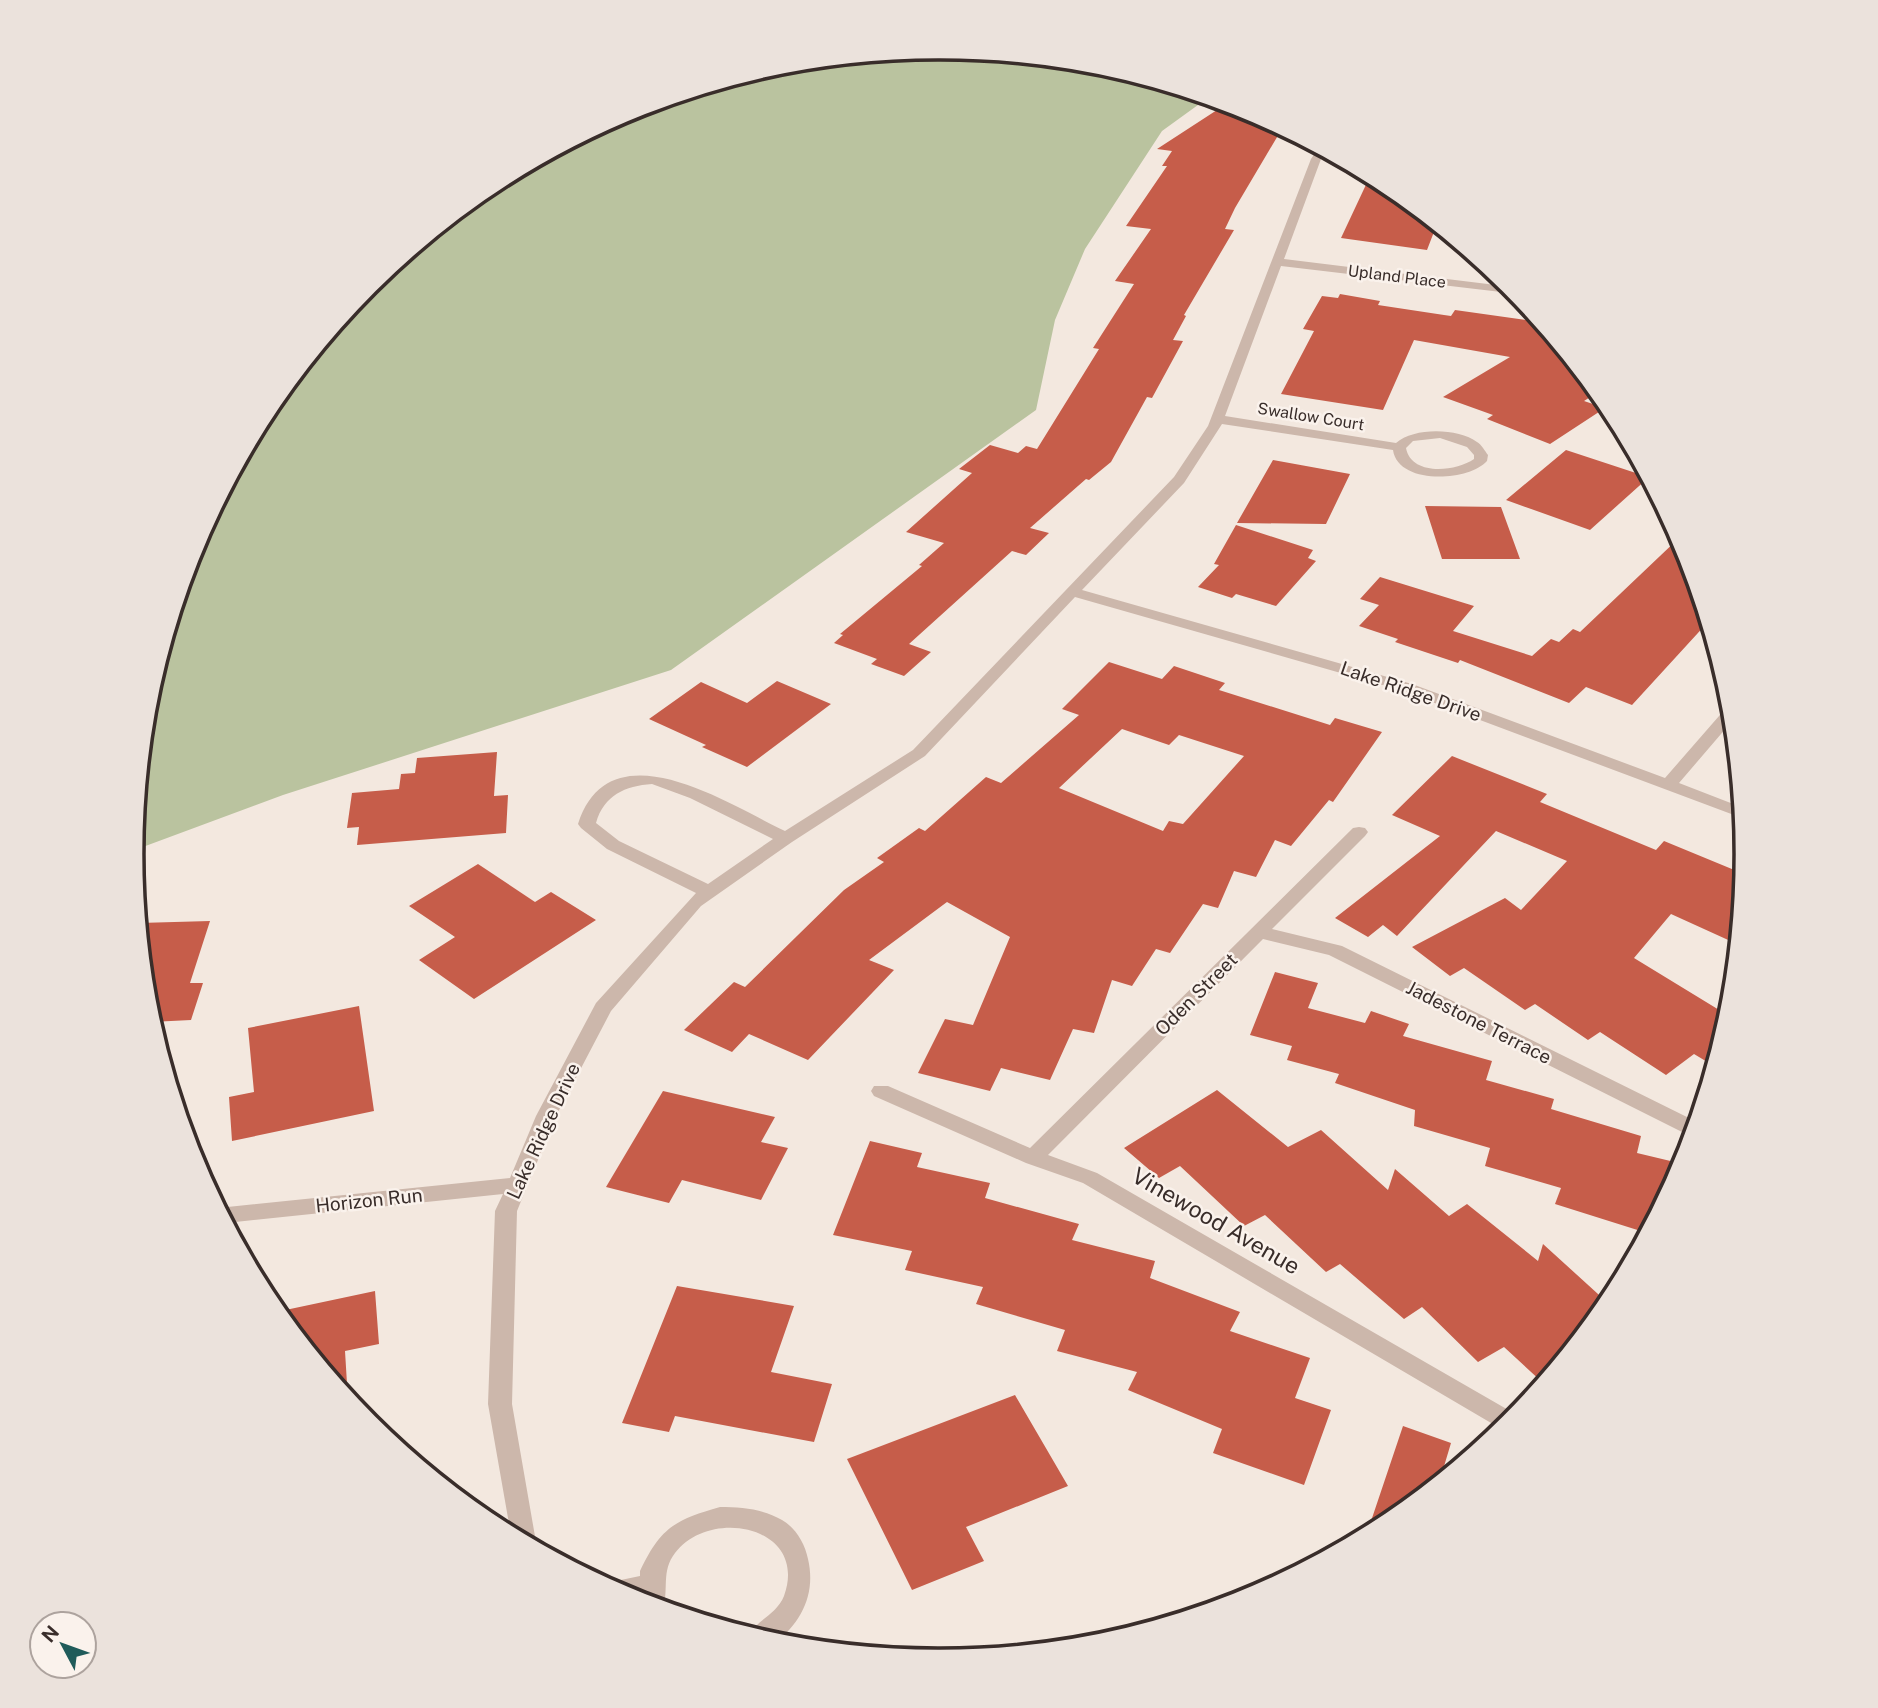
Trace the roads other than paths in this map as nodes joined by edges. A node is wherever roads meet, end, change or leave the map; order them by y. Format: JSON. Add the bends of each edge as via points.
{"nodes":[{"id":1,"x":1318,"y":156,"type":"edge"},
{"id":2,"x":1278,"y":262,"type":"junction"},
{"id":3,"x":1497,"y":289,"type":"edge"},
{"id":4,"x":1217,"y":419,"type":"junction"},
{"id":5,"x":1399,"y":447,"type":"junction"},
{"id":6,"x":1073,"y":592,"type":"junction"},
{"id":7,"x":1722,"y":722,"type":"edge"},
{"id":8,"x":1669,"y":784,"type":"junction"},
{"id":9,"x":1732,"y":809,"type":"edge"},
{"id":10,"x":1359,"y":832,"type":"dead end"},
{"id":11,"x":786,"y":838,"type":"junction"},
{"id":12,"x":709,"y":892,"type":"junction"},
{"id":13,"x":1258,"y":932,"type":"junction"},
{"id":14,"x":881,"y":1091,"type":"dead end"},
{"id":15,"x":1685,"y":1125,"type":"edge"},
{"id":16,"x":1033,"y":1158,"type":"junction"},
{"id":17,"x":517,"y":1185,"type":"junction"},
{"id":18,"x":231,"y":1214,"type":"edge"},
{"id":19,"x":1500,"y":1417,"type":"edge"},
{"id":20,"x":522,"y":1530,"type":"edge"},
{"id":21,"x":650,"y":1594,"type":"edge"},
{"id":22,"x":772,"y":1630,"type":"edge"}],
"edges":[{"from":1,"to":2,"type":"street","name":"Lake Ridge Drive"},
{"from":2,"to":3,"type":"street","name":"Upland Place"},
{"from":2,"to":4,"type":"street","name":"Lake Ridge Drive"},
{"from":4,"to":5,"type":"street","name":"Swallow Court"},
{"from":4,"to":6,"type":"street","name":"Lake Ridge Drive","via":[[1179,480]]},
{"from":5,"to":5,"type":"street","name":"Swallow Court","via":[[1418,435],[1452,436],[1478,449],[1480,461],[1468,470],[1431,472],[1402,459]]},
{"from":6,"to":8,"type":"street","name":"Lake Ridge Drive","via":[[1406,687]]},
{"from":6,"to":11,"type":"street","name":"Lake Ridge Drive","via":[[919,753]]},
{"from":7,"to":8,"type":"street"},
{"from":8,"to":9,"type":"street","name":"Lake Ridge Drive"},
{"from":10,"to":13,"type":"street","name":"Oden Street"},
{"from":11,"to":12,"type":"street","name":"Lake Ridge Drive"},
{"from":11,"to":12,"type":"street","via":[[654,779],[613,788],[590,808],[587,824],[613,845]]},
{"from":12,"to":17,"type":"street","name":"Lake Ridge Drive","via":[[695,902],[603,1008],[546,1116]]},
{"from":13,"to":15,"type":"street","name":"Jadestone Terrace","via":[[1335,950]]},
{"from":13,"to":16,"type":"street","name":"Oden Street"},
{"from":14,"to":16,"type":"street","name":"Vinewood Avenue"},
{"from":16,"to":19,"type":"street","name":"Vinewood Avenue","via":[[1090,1178]]},
{"from":17,"to":18,"type":"street","name":"Horizon Run"},
{"from":17,"to":20,"type":"street","name":"Lake Ridge Drive","via":[[506,1211],[500,1404]]},
{"from":21,"to":22,"type":"street","via":[[653,1566],[680,1532],[721,1516],[764,1522],[794,1549],[800,1568],[793,1608]]}]}
